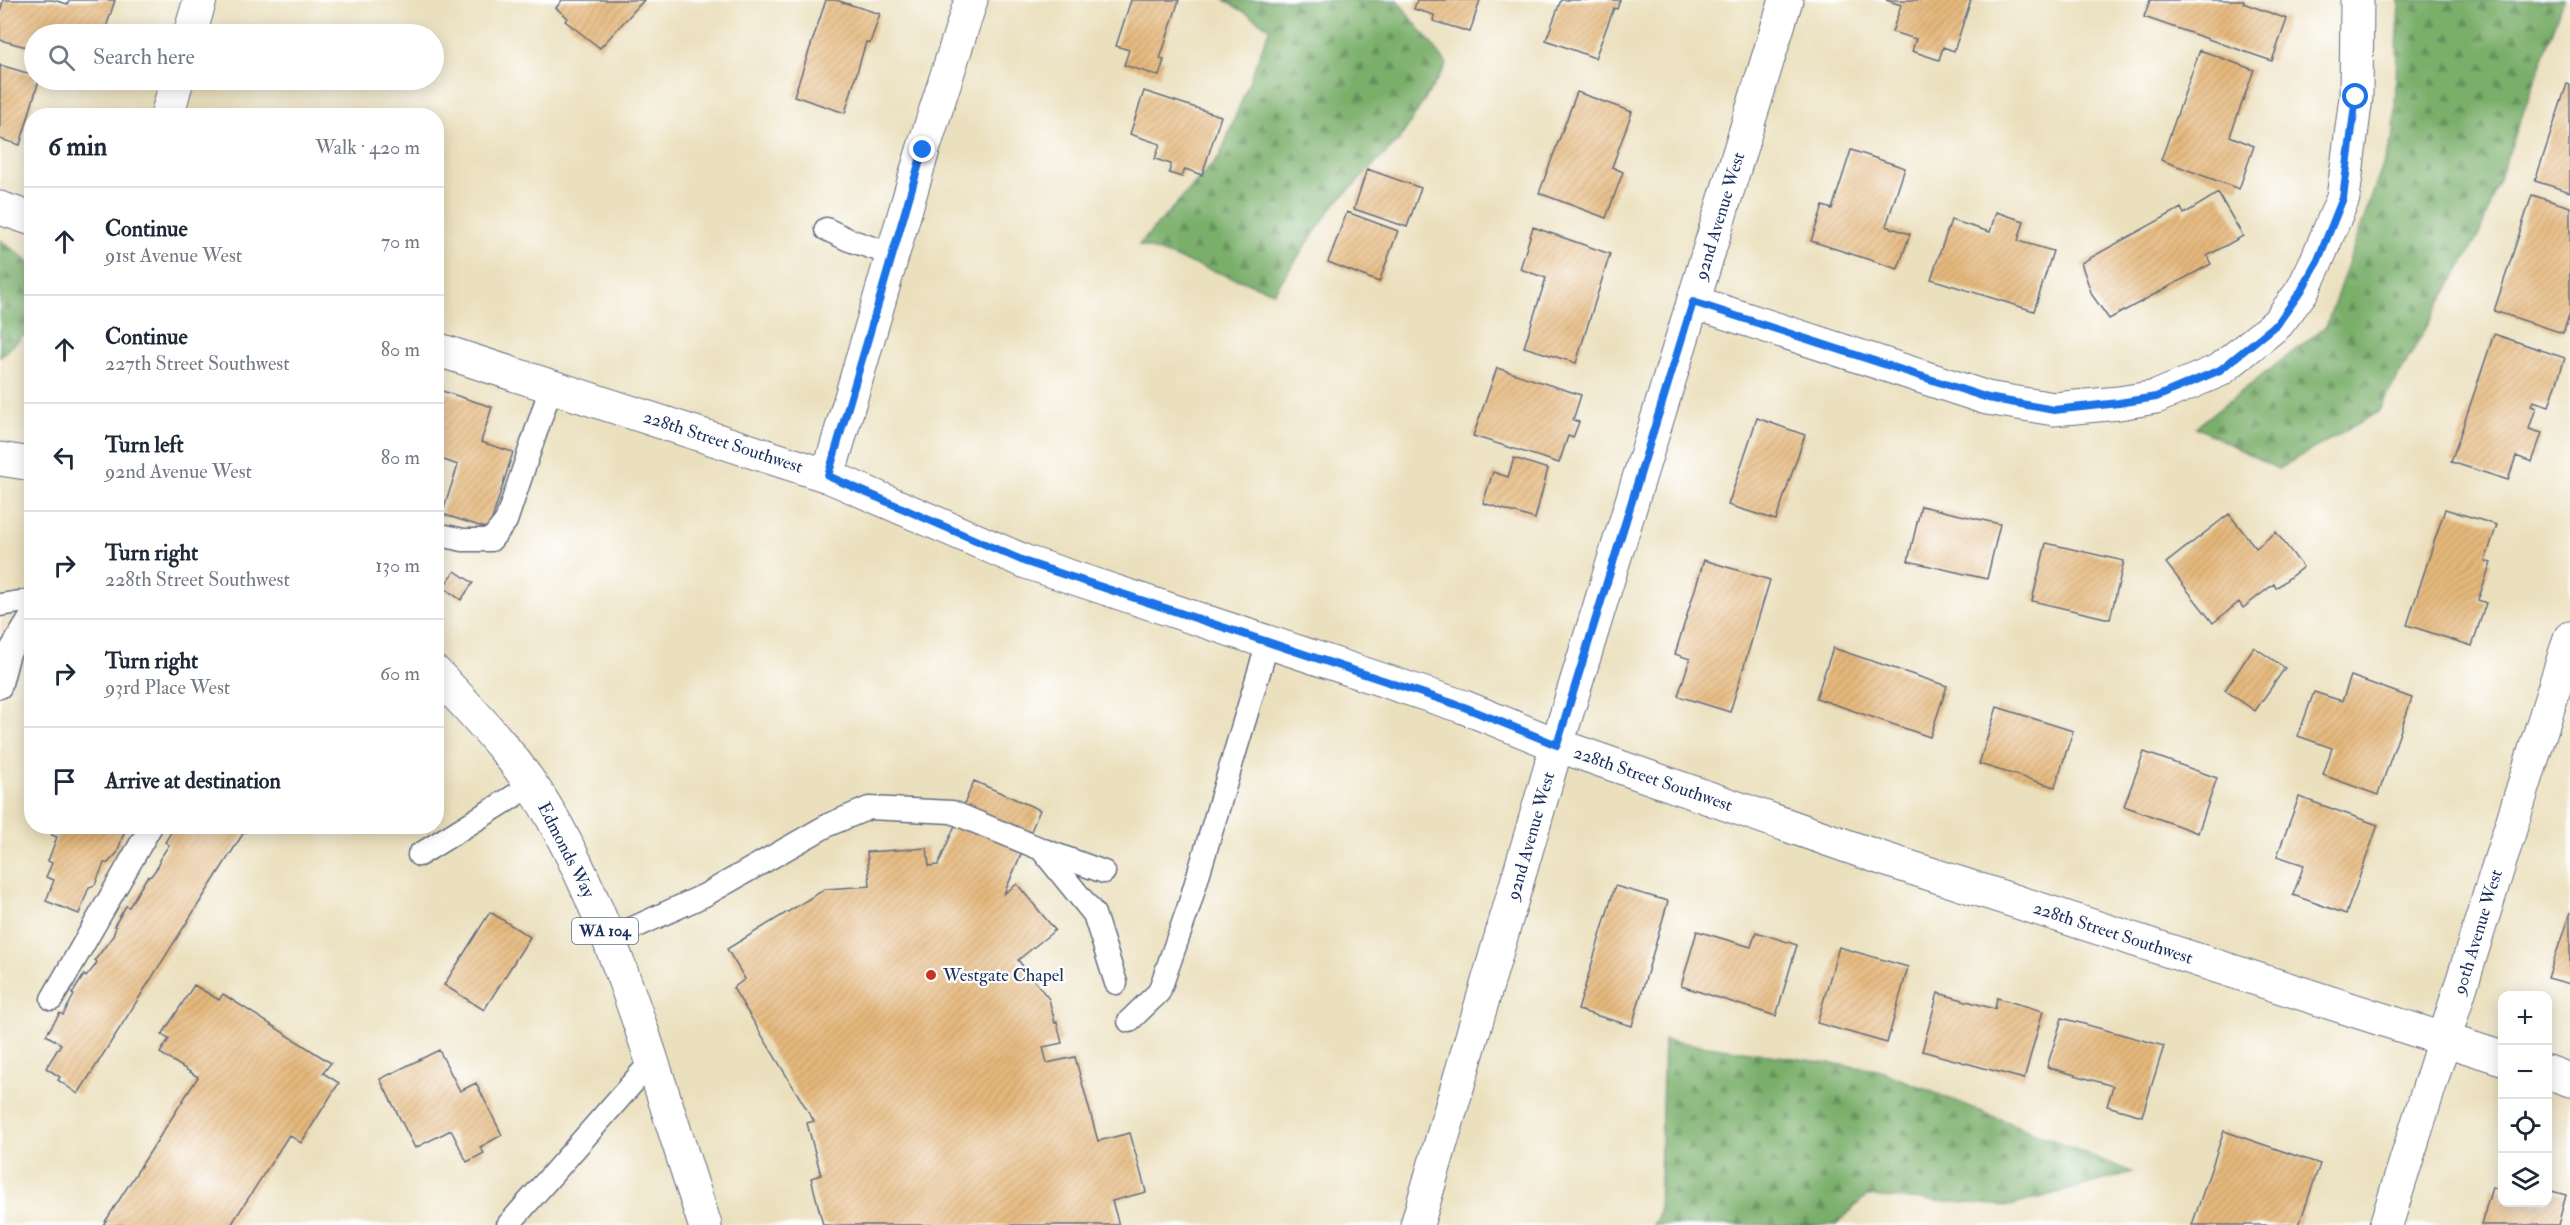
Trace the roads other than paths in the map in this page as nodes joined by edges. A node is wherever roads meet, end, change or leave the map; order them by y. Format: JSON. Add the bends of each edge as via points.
{"nodes":[{"id":1,"x":200,"y":0,"type":"edge"},
{"id":2,"x":971,"y":0,"type":"edge"},
{"id":3,"x":1786,"y":0,"type":"edge"},
{"id":4,"x":2357,"y":0,"type":"edge"},
{"id":5,"x":193,"y":24,"type":"edge"},
{"id":6,"x":174,"y":90,"type":"edge"},
{"id":7,"x":169,"y":108,"type":"edge"},
{"id":8,"x":0,"y":208,"type":"edge"},
{"id":9,"x":24,"y":216,"type":"edge"},
{"id":10,"x":826,"y":229,"type":"dead end"},
{"id":11,"x":894,"y":255,"type":"junction"},
{"id":12,"x":1693,"y":302,"type":"junction"},
{"id":13,"x":444,"y":352,"type":"edge"},
{"id":14,"x":551,"y":387,"type":"junction"},
{"id":15,"x":0,"y":459,"type":"edge"},
{"id":16,"x":24,"y":463,"type":"edge"},
{"id":17,"x":828,"y":476,"type":"junction"},
{"id":18,"x":444,"y":536,"type":"edge"},
{"id":19,"x":24,"y":601,"type":"edge"},
{"id":20,"x":0,"y":605,"type":"edge"},
{"id":21,"x":24,"y":628,"type":"edge"},
{"id":22,"x":2570,"y":638,"type":"edge"},
{"id":23,"x":1268,"y":642,"type":"junction"},
{"id":24,"x":444,"y":681,"type":"edge"},
{"id":25,"x":0,"y":687,"type":"edge"},
{"id":26,"x":1557,"y":745,"type":"junction"},
{"id":27,"x":532,"y":785,"type":"junction"},
{"id":28,"x":146,"y":834,"type":"edge"},
{"id":29,"x":1041,"y":849,"type":"junction"},
{"id":30,"x":419,"y":855,"type":"dead end"},
{"id":31,"x":1104,"y":872,"type":"dead end"},
{"id":32,"x":609,"y":939,"type":"junction"},
{"id":33,"x":1116,"y":983,"type":"dead end"},
{"id":34,"x":52,"y":999,"type":"dead end"},
{"id":35,"x":1130,"y":1021,"type":"dead end"},
{"id":36,"x":2444,"y":1040,"type":"junction"},
{"id":37,"x":2498,"y":1057,"type":"edge"},
{"id":38,"x":651,"y":1062,"type":"junction"},
{"id":39,"x":2552,"y":1074,"type":"edge"},
{"id":40,"x":2570,"y":1080,"type":"edge"},
{"id":41,"x":508,"y":1225,"type":"edge"},
{"id":42,"x":705,"y":1225,"type":"edge"},
{"id":43,"x":1418,"y":1225,"type":"edge"},
{"id":44,"x":2386,"y":1225,"type":"edge"}],
"edges":[{"from":1,"to":5,"type":"street"},
{"from":2,"to":11,"type":"street"},
{"from":3,"to":12,"type":"street","name":"92nd Avenue West"},
{"from":4,"to":12,"type":"street","via":[[2356,97],[2343,198],[2301,291],[2278,323],[2220,370],[2156,397],[2054,410],[1988,398]]},
{"from":6,"to":7,"type":"street"},
{"from":8,"to":9,"type":"street"},
{"from":10,"to":11,"type":"lane"},
{"from":11,"to":17,"type":"street"},
{"from":12,"to":26,"type":"street","name":"92nd Avenue West"},
{"from":13,"to":14,"type":"street","name":"228th Street Southwest"},
{"from":14,"to":17,"type":"street","name":"228th Street Southwest"},
{"from":14,"to":18,"type":"lane","via":[[506,521],[491,540]]},
{"from":15,"to":16,"type":"street"},
{"from":17,"to":23,"type":"street","name":"228th Street Southwest","via":[[1026,562]]},
{"from":19,"to":20,"type":"lane"},
{"from":21,"to":25,"type":"lane","via":[[9,653]]},
{"from":22,"to":36,"type":"street","name":"90th Avenue West"},
{"from":23,"to":26,"type":"street","name":"228th Street Southwest","via":[[1464,707]]},
{"from":23,"to":35,"type":"lane","via":[[1160,992]]},
{"from":24,"to":27,"type":"street","name":"Edmonds Way","number":"WA 104","via":[[483,722]]},
{"from":26,"to":36,"type":"street","name":"228th Street Southwest","via":[[1884,859]]},
{"from":26,"to":43,"type":"street","name":"92nd Avenue West"},
{"from":27,"to":30,"type":"lane"},
{"from":27,"to":32,"type":"street","name":"Edmonds Way","number":"WA 104","via":[[559,829]]},
{"from":28,"to":34,"type":"lane"},
{"from":29,"to":31,"type":"lane"},
{"from":29,"to":32,"type":"lane","via":[[952,812],[869,808],[828,825],[705,895]]},
{"from":29,"to":33,"type":"lane","via":[[1095,914]]},
{"from":32,"to":38,"type":"street","name":"Edmonds Way","number":"WA 104"},
{"from":36,"to":37,"type":"street","name":"228th Street Southwest"},
{"from":36,"to":44,"type":"street","name":"90th Avenue West"},
{"from":38,"to":41,"type":"lane"},
{"from":38,"to":42,"type":"street","name":"Edmonds Way","number":"WA 104"},
{"from":39,"to":40,"type":"street"}]}
